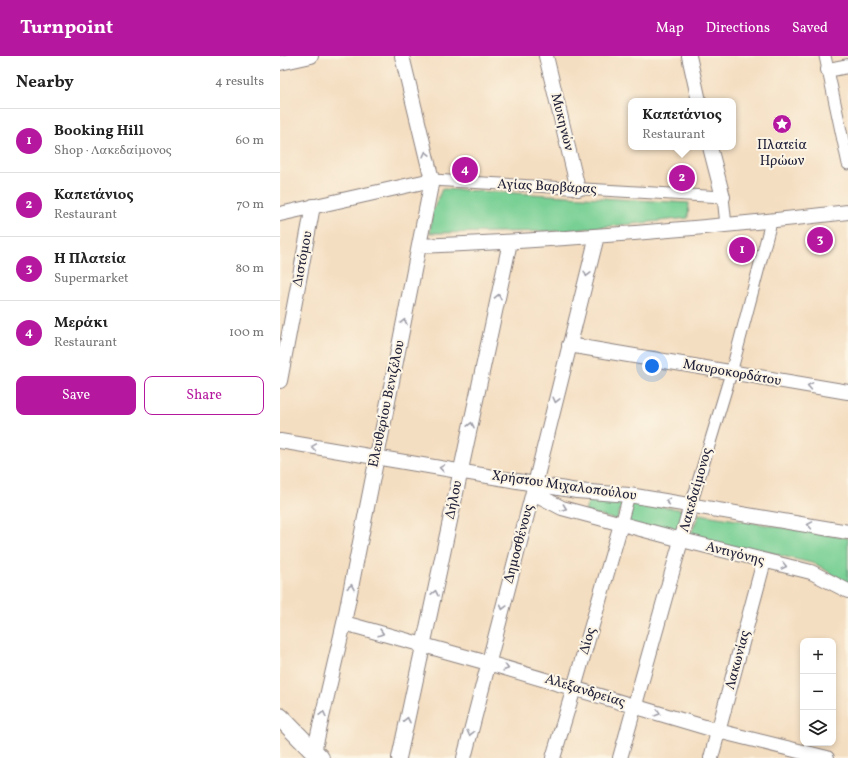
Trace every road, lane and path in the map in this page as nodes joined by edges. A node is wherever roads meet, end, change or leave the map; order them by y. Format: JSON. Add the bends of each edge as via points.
{"nodes":[{"id":1,"x":311,"y":56,"type":"edge"},
{"id":2,"x":402,"y":56,"type":"edge"},
{"id":3,"x":546,"y":56,"type":"edge"},
{"id":4,"x":688,"y":56,"type":"edge"},
{"id":5,"x":825,"y":56,"type":"edge"},
{"id":6,"x":280,"y":63,"type":"edge"},
{"id":7,"x":848,"y":66,"type":"edge"},
{"id":8,"x":828,"y":70,"type":"junction"},
{"id":9,"x":698,"y":98,"type":"edge"},
{"id":10,"x":711,"y":150,"type":"edge"},
{"id":11,"x":848,"y":164,"type":"edge"},
{"id":12,"x":432,"y":180,"type":"junction"},
{"id":13,"x":578,"y":189,"type":"junction"},
{"id":14,"x":722,"y":197,"type":"junction"},
{"id":15,"x":313,"y":206,"type":"junction"},
{"id":16,"x":848,"y":212,"type":"edge"},
{"id":17,"x":280,"y":214,"type":"edge"},
{"id":18,"x":771,"y":222,"type":"junction"},
{"id":19,"x":726,"y":225,"type":"junction"},
{"id":20,"x":597,"y":236,"type":"junction"},
{"id":21,"x":510,"y":242,"type":"junction"},
{"id":22,"x":419,"y":246,"type":"junction"},
{"id":23,"x":569,"y":345,"type":"junction"},
{"id":24,"x":731,"y":373,"type":"junction"},
{"id":25,"x":280,"y":381,"type":"edge"},
{"id":26,"x":848,"y":392,"type":"edge"},
{"id":27,"x":280,"y":442,"type":"edge"},
{"id":28,"x":376,"y":457,"type":"junction"},
{"id":29,"x":461,"y":471,"type":"junction"},
{"id":30,"x":535,"y":484,"type":"junction"},
{"id":31,"x":629,"y":495,"type":"junction"},
{"id":32,"x":691,"y":505,"type":"junction"},
{"id":33,"x":621,"y":524,"type":"junction"},
{"id":34,"x":848,"y":532,"type":"edge"},
{"id":35,"x":682,"y":540,"type":"junction"},
{"id":36,"x":764,"y":561,"type":"junction"},
{"id":37,"x":848,"y":591,"type":"edge"},
{"id":38,"x":344,"y":622,"type":"junction"},
{"id":39,"x":423,"y":645,"type":"junction"},
{"id":40,"x":488,"y":663,"type":"junction"},
{"id":41,"x":574,"y":688,"type":"junction"},
{"id":42,"x":635,"y":706,"type":"junction"},
{"id":43,"x":280,"y":718,"type":"edge"},
{"id":44,"x":718,"y":731,"type":"junction"},
{"id":45,"x":317,"y":755,"type":"edge"},
{"id":46,"x":399,"y":758,"type":"edge"},
{"id":47,"x":464,"y":758,"type":"edge"},
{"id":48,"x":553,"y":758,"type":"edge"},
{"id":49,"x":620,"y":758,"type":"edge"},
{"id":50,"x":711,"y":758,"type":"edge"},
{"id":51,"x":827,"y":758,"type":"edge"}],
"edges":[{"from":1,"to":6,"type":"street"},
{"from":12,"to":2,"type":"street","name":"Ελευθερίου Βενιζέλου","one_way":true},
{"from":3,"to":13,"type":"street","name":"Μυκηνών"},
{"from":4,"to":9,"type":"street"},
{"from":5,"to":8,"type":"street"},
{"from":7,"to":8,"type":"street"},
{"from":8,"to":11,"type":"street"},
{"from":10,"to":14,"type":"street"},
{"from":12,"to":13,"type":"street","name":"Αγίας Βαρβάρας"},
{"from":12,"to":15,"type":"street","name":"Αγίας Βαρβάρας"},
{"from":12,"to":22,"type":"street","name":"Ελευθερίου Βενιζέλου"},
{"from":13,"to":14,"type":"street","name":"Αγίας Βαρβάρας"},
{"from":14,"to":19,"type":"street"},
{"from":15,"to":17,"type":"street","name":"Αγίας Βαρβάρας"},
{"from":15,"to":25,"type":"street","name":"Διστόμου"},
{"from":16,"to":18,"type":"street"},
{"from":18,"to":19,"type":"street"},
{"from":18,"to":24,"type":"street","name":"Λακεδαίμονος"},
{"from":19,"to":20,"type":"street"},
{"from":20,"to":21,"type":"street"},
{"from":20,"to":23,"type":"street","name":"Δημοσθένους","one_way":true},
{"from":21,"to":22,"type":"street"},
{"from":29,"to":21,"type":"street","name":"Δήλου","one_way":true},
{"from":28,"to":22,"type":"street","name":"Ελευθερίου Βενιζέλου","one_way":true},
{"from":23,"to":24,"type":"street","name":"Μαυροκορδάτου"},
{"from":23,"to":30,"type":"street","name":"Δημοσθένους","one_way":true},
{"from":26,"to":24,"type":"street","name":"Μαυροκορδάτου","one_way":true},
{"from":24,"to":32,"type":"street","name":"Λακεδαίμονος"},
{"from":28,"to":27,"type":"street","name":"Χρήστου Μιχαλοπούλου","one_way":true},
{"from":29,"to":28,"type":"street","name":"Χρήστου Μιχαλοπούλου","one_way":true},
{"from":38,"to":28,"type":"street","name":"Ελευθερίου Βενιζέλου","one_way":true},
{"from":29,"to":30,"type":"street","name":"Χρήστου Μιχαλοπούλου"},
{"from":39,"to":29,"type":"street","name":"Δήλου","one_way":true},
{"from":30,"to":31,"type":"street","name":"Χρήστου Μιχαλοπούλου"},
{"from":30,"to":33,"type":"street","name":"Αντιγόνης","one_way":true,"via":[[541,497],[562,508]]},
{"from":30,"to":40,"type":"street","name":"Δημοσθένους","one_way":true},
{"from":32,"to":31,"type":"street","name":"Χρήστου Μιχαλοπούλου","one_way":true},
{"from":31,"to":33,"type":"street"},
{"from":34,"to":32,"type":"street","name":"Χρήστου Μιχαλοπούλου","one_way":true},
{"from":32,"to":35,"type":"street","name":"Λακεδαίμονος"},
{"from":33,"to":35,"type":"street","name":"Αντιγόνης"},
{"from":33,"to":41,"type":"street","name":"Δίος"},
{"from":35,"to":36,"type":"street","name":"Αντιγόνης"},
{"from":35,"to":42,"type":"street","name":"Λακεδαίμονος"},
{"from":36,"to":37,"type":"street","name":"Αντιγόνης","one_way":true,"via":[[810,572]]},
{"from":36,"to":44,"type":"street","name":"Λακωνίας"},
{"from":38,"to":39,"type":"street","name":"Αλεξανδρείας","one_way":true},
{"from":45,"to":38,"type":"street","name":"Ελευθερίου Βενιζέλου","one_way":true},
{"from":39,"to":40,"type":"street","name":"Αλεξανδρείας"},
{"from":46,"to":39,"type":"street","name":"Δήλου","one_way":true},
{"from":40,"to":41,"type":"street","name":"Αλεξανδρείας","one_way":true},
{"from":40,"to":47,"type":"street","name":"Δημοσθένους","one_way":true},
{"from":41,"to":42,"type":"street","name":"Αλεξανδρείας"},
{"from":41,"to":48,"type":"street","name":"Δίος"},
{"from":42,"to":44,"type":"street","name":"Αλεξανδρείας","one_way":true},
{"from":42,"to":49,"type":"street","name":"Λακεδαίμονος"},
{"from":43,"to":45,"type":"street"},
{"from":44,"to":50,"type":"street","name":"Λακωνίας"},
{"from":44,"to":51,"type":"street","name":"Αλεξανδρείας"}]}
